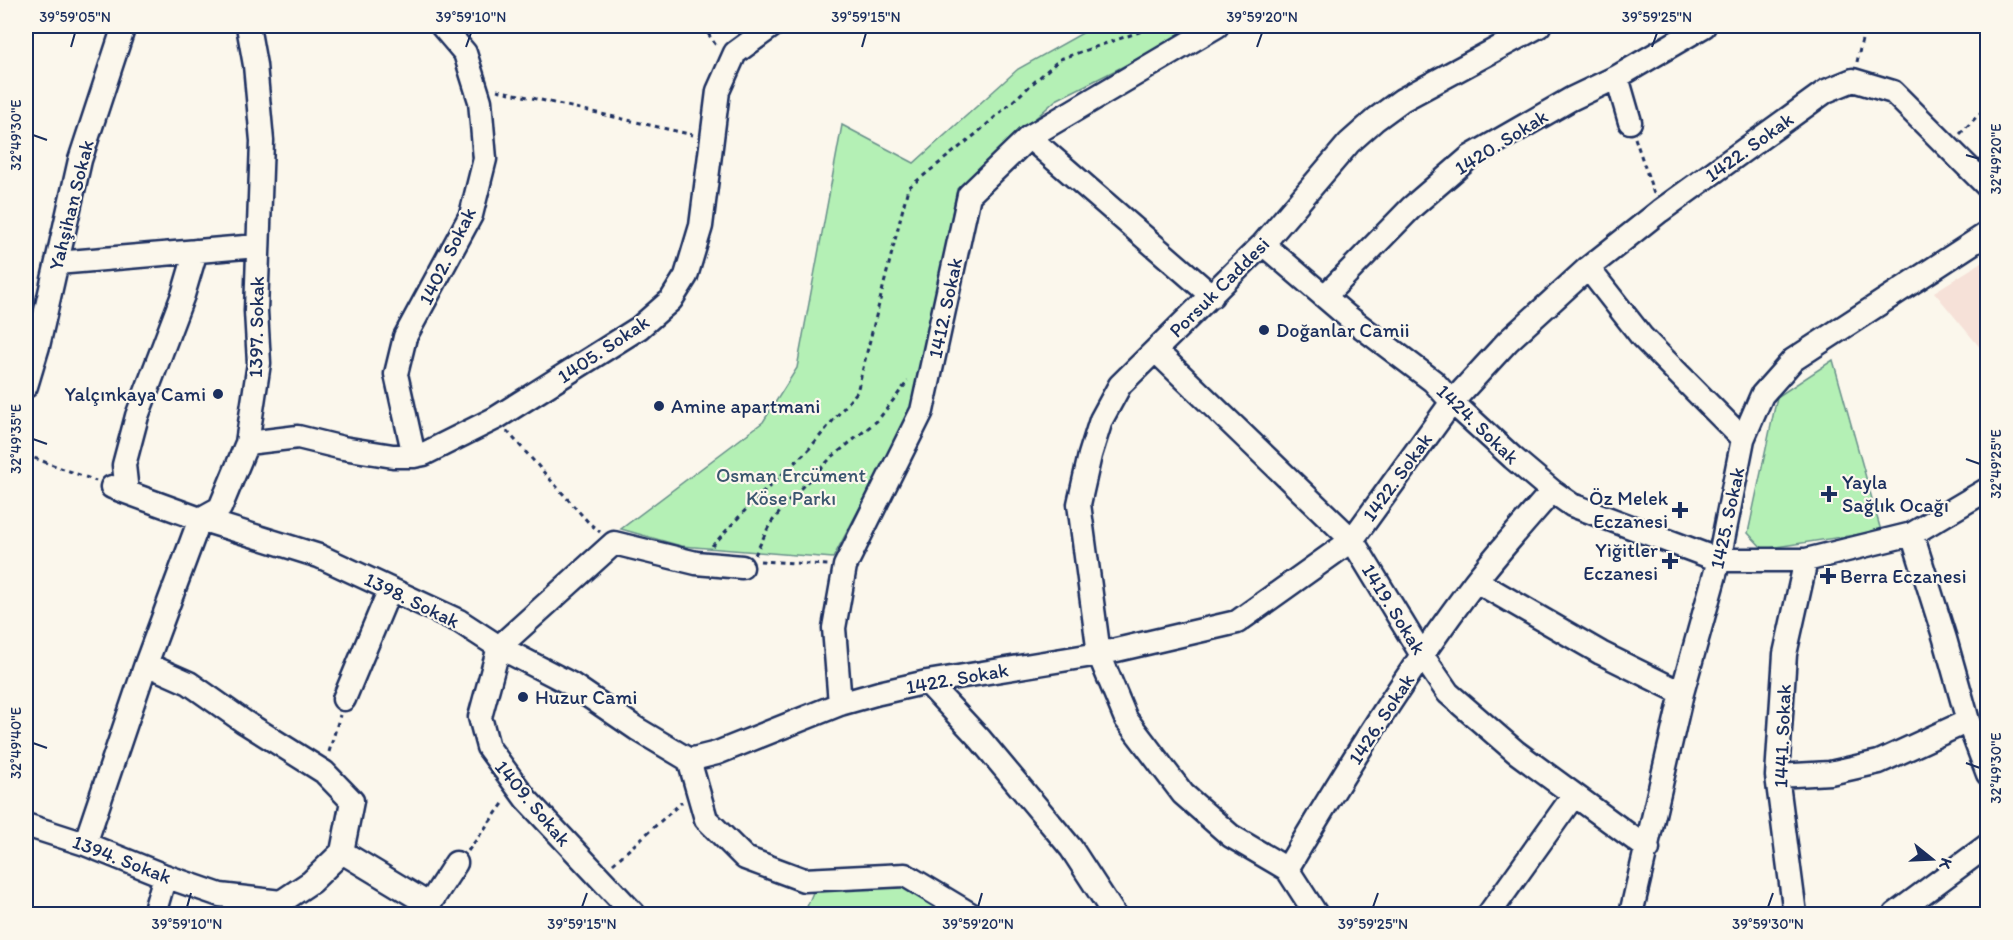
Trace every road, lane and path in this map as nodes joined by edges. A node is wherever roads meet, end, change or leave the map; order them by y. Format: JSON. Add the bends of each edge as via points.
{"nodes":[{"id":1,"x":124,"y":26,"type":"edge"},
{"id":2,"x":248,"y":26,"type":"edge"},
{"id":3,"x":442,"y":26,"type":"edge"},
{"id":4,"x":772,"y":26,"type":"edge"},
{"id":5,"x":1157,"y":26,"type":"edge"},
{"id":6,"x":1217,"y":26,"type":"edge"},
{"id":7,"x":1539,"y":26,"type":"edge"},
{"id":8,"x":1704,"y":26,"type":"edge"},
{"id":9,"x":1865,"y":26,"type":"edge"},
{"id":10,"x":1617,"y":77,"type":"junction"},
{"id":11,"x":1853,"y":80,"type":"junction"},
{"id":12,"x":475,"y":85,"type":"junction"},
{"id":13,"x":1988,"y":105,"type":"edge"},
{"id":14,"x":1630,"y":122,"type":"joint"},
{"id":15,"x":1029,"y":137,"type":"junction"},
{"id":16,"x":712,"y":140,"type":"junction"},
{"id":17,"x":1948,"y":148,"type":"junction"},
{"id":18,"x":1988,"y":187,"type":"edge"},
{"id":19,"x":1660,"y":211,"type":"junction"},
{"id":20,"x":1988,"y":233,"type":"edge"},
{"id":21,"x":1263,"y":244,"type":"junction"},
{"id":22,"x":257,"y":246,"type":"junction"},
{"id":23,"x":196,"y":251,"type":"junction"},
{"id":24,"x":57,"y":263,"type":"junction"},
{"id":25,"x":1588,"y":268,"type":"junction"},
{"id":26,"x":1212,"y":296,"type":"junction"},
{"id":27,"x":1325,"y":296,"type":"junction"},
{"id":28,"x":1156,"y":351,"type":"junction"},
{"id":29,"x":910,"y":377,"type":"dead end"},
{"id":30,"x":26,"y":386,"type":"edge"},
{"id":31,"x":1452,"y":402,"type":"junction"},
{"id":32,"x":496,"y":418,"type":"junction"},
{"id":33,"x":1743,"y":440,"type":"junction"},
{"id":34,"x":247,"y":443,"type":"junction"},
{"id":35,"x":26,"y":455,"type":"edge"},
{"id":36,"x":414,"y":456,"type":"junction"},
{"id":37,"x":1988,"y":489,"type":"edge"},
{"id":38,"x":119,"y":490,"type":"junction"},
{"id":39,"x":1552,"y":491,"type":"junction"},
{"id":40,"x":200,"y":519,"type":"junction"},
{"id":41,"x":1912,"y":534,"type":"junction"},
{"id":42,"x":1352,"y":540,"type":"junction"},
{"id":43,"x":614,"y":543,"type":"junction"},
{"id":44,"x":1719,"y":560,"type":"junction"},
{"id":45,"x":1806,"y":560,"type":"junction"},
{"id":46,"x":696,"y":563,"type":"junction"},
{"id":47,"x":845,"y":566,"type":"junction"},
{"id":48,"x":742,"y":567,"type":"dead end"},
{"id":49,"x":1476,"y":581,"type":"junction"},
{"id":50,"x":390,"y":588,"type":"junction"},
{"id":51,"x":499,"y":647,"type":"junction"},
{"id":52,"x":1099,"y":654,"type":"junction"},
{"id":53,"x":1422,"y":655,"type":"junction"},
{"id":54,"x":146,"y":664,"type":"junction"},
{"id":55,"x":927,"y":682,"type":"junction"},
{"id":56,"x":1682,"y":693,"type":"junction"},
{"id":57,"x":344,"y":699,"type":"joint"},
{"id":58,"x":840,"y":704,"type":"junction"},
{"id":59,"x":1968,"y":721,"type":"junction"},
{"id":60,"x":689,"y":760,"type":"junction"},
{"id":61,"x":324,"y":772,"type":"junction"},
{"id":62,"x":1988,"y":774,"type":"edge"},
{"id":63,"x":1777,"y":776,"type":"junction"},
{"id":64,"x":517,"y":786,"type":"junction"},
{"id":65,"x":697,"y":789,"type":"junction"},
{"id":66,"x":1574,"y":795,"type":"junction"},
{"id":67,"x":26,"y":825,"type":"edge"},
{"id":68,"x":85,"y":844,"type":"junction"},
{"id":69,"x":1988,"y":845,"type":"edge"},
{"id":70,"x":1648,"y":849,"type":"junction"},
{"id":71,"x":342,"y":852,"type":"junction"},
{"id":72,"x":456,"y":863,"type":"joint"},
{"id":73,"x":1287,"y":869,"type":"junction"},
{"id":74,"x":165,"y":876,"type":"junction"},
{"id":75,"x":597,"y":878,"type":"junction"},
{"id":76,"x":426,"y":910,"type":"edge"},
{"id":77,"x":154,"y":915,"type":"edge"},
{"id":78,"x":633,"y":915,"type":"edge"},
{"id":79,"x":970,"y":915,"type":"edge"},
{"id":80,"x":1114,"y":915,"type":"edge"},
{"id":81,"x":1316,"y":915,"type":"edge"},
{"id":82,"x":1489,"y":915,"type":"edge"},
{"id":83,"x":1631,"y":915,"type":"edge"},
{"id":84,"x":1795,"y":915,"type":"edge"},
{"id":85,"x":1896,"y":915,"type":"edge"}],
"edges":[{"from":1,"to":24,"type":"street","name":"Yahşihan Sokak","via":[[80,160]]},
{"from":2,"to":22,"type":"street","name":"1397. Sokak","via":[[262,141]]},
{"from":3,"to":12,"type":"street","name":"1402. Sokak","via":[[465,53]]},
{"from":4,"to":16,"type":"street","name":"1405. Sokak","via":[[735,53],[718,91]]},
{"from":5,"to":46,"type":"path","via":[[1060,59],[908,188],[857,392],[809,449]]},
{"from":6,"to":15,"type":"street","name":"1412. Sokak"},
{"from":7,"to":21,"type":"street","name":"Porsuk Caddesi","via":[[1402,100],[1376,119],[1348,143]]},
{"from":8,"to":10,"type":"street","name":"1420. Sokak"},
{"from":9,"to":11,"type":"path"},
{"from":10,"to":14,"type":"street"},
{"from":10,"to":27,"type":"street","name":"1420. Sokak","via":[[1470,157],[1412,207]]},
{"from":11,"to":17,"type":"street","via":[[1893,92]]},
{"from":11,"to":19,"type":"street","name":"1422. Sokak","via":[[1826,91]]},
{"from":12,"to":16,"type":"path"},
{"from":12,"to":36,"type":"street","name":"1402. Sokak","via":[[485,159],[471,215],[405,337],[396,374]]},
{"from":13,"to":17,"type":"path"},
{"from":14,"to":19,"type":"path"},
{"from":15,"to":26,"type":"street"},
{"from":15,"to":47,"type":"street","name":"1412. Sokak","via":[[969,195],[922,411]]},
{"from":16,"to":32,"type":"street","name":"1405. Sokak","via":[[701,226],[686,276],[671,300],[639,328]]},
{"from":17,"to":18,"type":"street"},
{"from":19,"to":25,"type":"street","name":"1422. Sokak"},
{"from":20,"to":33,"type":"street","name":"1425. Sokak","via":[[1793,360],[1762,395]]},
{"from":21,"to":26,"type":"street","name":"Porsuk Caddesi"},
{"from":21,"to":27,"type":"street","name":"1424. Sokak"},
{"from":22,"to":23,"type":"street"},
{"from":22,"to":34,"type":"street","name":"1397. Sokak","via":[[260,363]]},
{"from":23,"to":24,"type":"street"},
{"from":23,"to":38,"type":"street","via":[[137,416]]},
{"from":24,"to":30,"type":"street","name":"Yahşihan Sokak"},
{"from":25,"to":31,"type":"street","name":"1422. Sokak","via":[[1508,341]]},
{"from":25,"to":33,"type":"street","via":[[1642,337]]},
{"from":26,"to":28,"type":"street","name":"Porsuk Caddesi"},
{"from":27,"to":31,"type":"street","name":"1424. Sokak","via":[[1433,381]]},
{"from":28,"to":42,"type":"street","name":"1419. Sokak"},
{"from":28,"to":52,"type":"street","name":"Porsuk Caddesi","via":[[1120,385],[1101,420],[1079,504]]},
{"from":29,"to":47,"type":"path","via":[[878,420],[832,457],[793,496],[770,524],[752,561]]},
{"from":31,"to":39,"type":"street","name":"1424. Sokak"},
{"from":31,"to":42,"type":"street","name":"1422. Sokak"},
{"from":32,"to":36,"type":"street","name":"1405. Sokak"},
{"from":32,"to":43,"type":"path","via":[[589,523]]},
{"from":33,"to":44,"type":"street","name":"1425. Sokak"},
{"from":34,"to":36,"type":"street","name":"1405. Sokak","via":[[298,437],[383,455]]},
{"from":34,"to":40,"type":"street","name":"1397. Sokak","via":[[220,508]]},
{"from":35,"to":38,"type":"path"},
{"from":37,"to":41,"type":"street"},
{"from":38,"to":40,"type":"street","name":"1398. Sokak"},
{"from":39,"to":44,"type":"street","name":"1424. Sokak","via":[[1572,505]]},
{"from":39,"to":49,"type":"street","name":"1426. Sokak"},
{"from":40,"to":50,"type":"street","name":"1398. Sokak","via":[[319,556]]},
{"from":40,"to":54,"type":"street"},
{"from":41,"to":45,"type":"street"},
{"from":41,"to":59,"type":"street"},
{"from":42,"to":52,"type":"street","name":"1422. Sokak","via":[[1237,622]]},
{"from":42,"to":53,"type":"street","name":"1419. Sokak"},
{"from":43,"to":46,"type":"street"},
{"from":43,"to":51,"type":"street"},
{"from":44,"to":45,"type":"street"},
{"from":44,"to":56,"type":"street","name":"1425. Sokak"},
{"from":45,"to":63,"type":"street","name":"1441. Sokak","via":[[1785,654]]},
{"from":46,"to":48,"type":"street"},
{"from":47,"to":58,"type":"street","name":"1412. Sokak","via":[[834,628]]},
{"from":49,"to":53,"type":"street","name":"1426. Sokak"},
{"from":49,"to":56,"type":"street","via":[[1600,653]]},
{"from":50,"to":51,"type":"street","name":"1398. Sokak","via":[[459,621]]},
{"from":50,"to":57,"type":"street"},
{"from":51,"to":60,"type":"street","name":"1398. Sokak","via":[[571,684]]},
{"from":51,"to":64,"type":"street","name":"1409. Sokak","via":[[480,717],[488,747]]},
{"from":52,"to":55,"type":"street","name":"1422. Sokak"},
{"from":52,"to":73,"type":"street","name":"Porsuk Caddesi","via":[[1126,718],[1183,794],[1231,836]]},
{"from":53,"to":66,"type":"street","name":"1419. Sokak","via":[[1448,693],[1516,752]]},
{"from":53,"to":73,"type":"street","name":"1426. Sokak"},
{"from":54,"to":61,"type":"street","via":[[189,683]]},
{"from":54,"to":68,"type":"street"},
{"from":55,"to":58,"type":"street","name":"1422. Sokak"},
{"from":55,"to":80,"type":"street","via":[[1071,848]]},
{"from":56,"to":70,"type":"street","name":"1425. Sokak"},
{"from":57,"to":61,"type":"path"},
{"from":58,"to":60,"type":"street","name":"1422. Sokak","via":[[717,753]]},
{"from":59,"to":62,"type":"street"},
{"from":59,"to":63,"type":"street","via":[[1879,762],[1830,772]]},
{"from":60,"to":65,"type":"street"},
{"from":61,"to":71,"type":"street","via":[[352,801]]},
{"from":63,"to":84,"type":"street","name":"1441. Sokak"},
{"from":64,"to":72,"type":"path"},
{"from":64,"to":75,"type":"street","name":"1409. Sokak"},
{"from":65,"to":75,"type":"path"},
{"from":65,"to":79,"type":"street","via":[[706,819],[745,858],[804,880],[905,875]]},
{"from":66,"to":70,"type":"street","name":"1419. Sokak"},
{"from":66,"to":82,"type":"street"},
{"from":67,"to":68,"type":"street","name":"1394. Sokak"},
{"from":68,"to":74,"type":"street","name":"1394. Sokak"},
{"from":69,"to":85,"type":"street"},
{"from":70,"to":83,"type":"street","name":"1425. Sokak"},
{"from":71,"to":74,"type":"street","name":"1394. Sokak","via":[[312,882],[280,902],[220,895]]},
{"from":71,"to":76,"type":"street"},
{"from":72,"to":76,"type":"street"},
{"from":73,"to":81,"type":"street"},
{"from":74,"to":77,"type":"street"},
{"from":75,"to":78,"type":"street","name":"1409. Sokak"}]}
